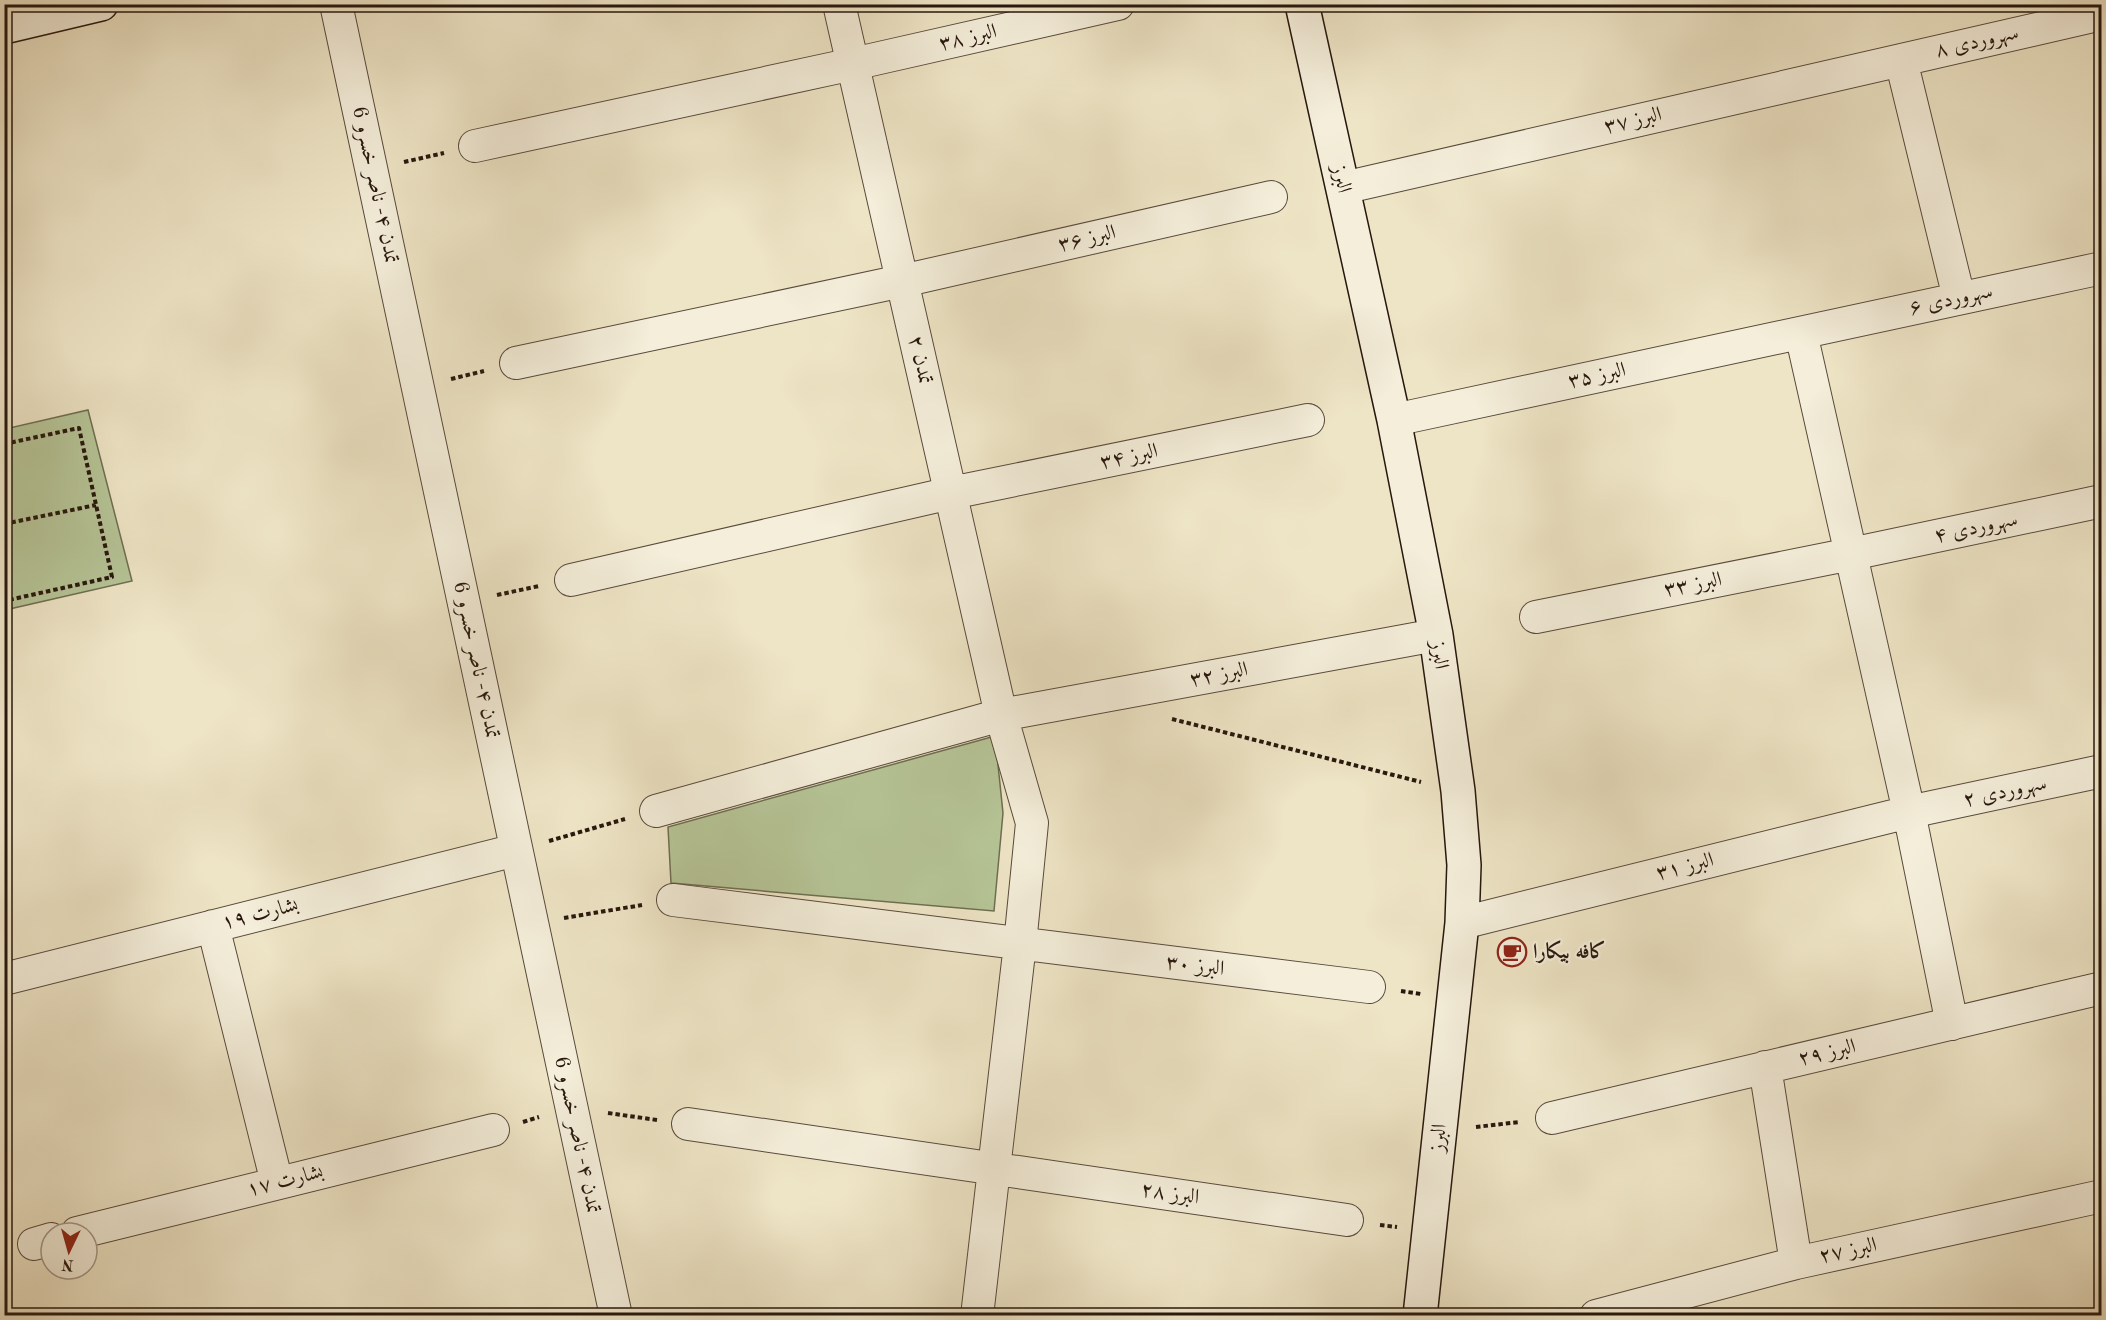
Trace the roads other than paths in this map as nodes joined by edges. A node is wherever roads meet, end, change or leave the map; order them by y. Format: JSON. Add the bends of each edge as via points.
{"nodes":[{"id":1,"x":101,"y":4,"type":"edge"},
{"id":2,"x":336,"y":4,"type":"edge"},
{"id":3,"x":839,"y":4,"type":"edge"},
{"id":4,"x":1118,"y":4,"type":"edge"},
{"id":5,"x":1302,"y":4,"type":"edge"},
{"id":6,"x":2102,"y":14,"type":"edge"},
{"id":7,"x":11,"y":18,"type":"edge"},
{"id":8,"x":1912,"y":57,"type":"junction"},
{"id":9,"x":853,"y":64,"type":"junction"},
{"id":10,"x":475,"y":146,"type":"road end"},
{"id":11,"x":1342,"y":188,"type":"junction"},
{"id":12,"x":1271,"y":197,"type":"dead end"},
{"id":13,"x":2102,"y":268,"type":"edge"},
{"id":14,"x":902,"y":281,"type":"junction"},
{"id":15,"x":1959,"y":298,"type":"junction"},
{"id":16,"x":1801,"y":333,"type":"junction"},
{"id":17,"x":516,"y":363,"type":"road end"},
{"id":18,"x":1308,"y":420,"type":"dead end"},
{"id":19,"x":1394,"y":420,"type":"junction"},
{"id":20,"x":951,"y":493,"type":"junction"},
{"id":21,"x":2102,"y":501,"type":"edge"},
{"id":22,"x":1851,"y":554,"type":"junction"},
{"id":23,"x":571,"y":580,"type":"road end"},
{"id":24,"x":1536,"y":617,"type":"dead end"},
{"id":25,"x":1436,"y":634,"type":"junction"},
{"id":26,"x":1001,"y":716,"type":"junction"},
{"id":27,"x":2102,"y":771,"type":"edge"},
{"id":28,"x":656,"y":811,"type":"road end"},
{"id":29,"x":1909,"y":812,"type":"junction"},
{"id":30,"x":516,"y":850,"type":"junction"},
{"id":31,"x":673,"y":900,"type":"road end"},
{"id":32,"x":1462,"y":923,"type":"junction"},
{"id":33,"x":213,"y":926,"type":"junction"},
{"id":34,"x":1020,"y":944,"type":"junction"},
{"id":35,"x":4,"y":979,"type":"edge"},
{"id":36,"x":1370,"y":987,"type":"road end"},
{"id":37,"x":2102,"y":988,"type":"edge"},
{"id":38,"x":1952,"y":1024,"type":"junction"},
{"id":39,"x":1765,"y":1067,"type":"junction"},
{"id":40,"x":1552,"y":1118,"type":"road end"},
{"id":41,"x":688,"y":1124,"type":"road end"},
{"id":42,"x":494,"y":1130,"type":"road end"},
{"id":43,"x":993,"y":1169,"type":"junction"},
{"id":44,"x":277,"y":1183,"type":"junction"},
{"id":45,"x":2102,"y":1196,"type":"edge"},
{"id":46,"x":1347,"y":1220,"type":"road end"},
{"id":47,"x":99,"y":1228,"type":"edge"},
{"id":48,"x":1796,"y":1263,"type":"junction"},
{"id":49,"x":616,"y":1316,"type":"edge"},
{"id":50,"x":977,"y":1316,"type":"edge"},
{"id":51,"x":1420,"y":1316,"type":"edge"},
{"id":52,"x":1596,"y":1316,"type":"edge"}],
"edges":[{"from":1,"to":7,"type":"street"},
{"from":2,"to":30,"type":"street","name":"تمدن ۴- ناصر خسرو 6"},
{"from":3,"to":9,"type":"street","name":"تمدن ۲"},
{"from":4,"to":9,"type":"street","name":"البرز ۳۸"},
{"from":5,"to":11,"type":"street","name":"البرز"},
{"from":6,"to":8,"type":"street","name":"سهروردی ۸"},
{"from":8,"to":11,"type":"street","name":"البرز ۳۷"},
{"from":8,"to":15,"type":"street"},
{"from":9,"to":10,"type":"street","name":"البرز ۳۸"},
{"from":9,"to":14,"type":"street","name":"تمدن ۲"},
{"from":11,"to":19,"type":"street","name":"البرز"},
{"from":12,"to":14,"type":"street","name":"البرز ۳۶"},
{"from":13,"to":15,"type":"street","name":"سهروردی ۶"},
{"from":14,"to":17,"type":"street","name":"البرز ۳۶"},
{"from":14,"to":20,"type":"street","name":"تمدن ۲"},
{"from":15,"to":16,"type":"street","name":"سهروردی ۶"},
{"from":16,"to":19,"type":"street","name":"البرز ۳۵"},
{"from":16,"to":22,"type":"street"},
{"from":18,"to":20,"type":"street","name":"البرز ۳۴"},
{"from":19,"to":25,"type":"street","name":"البرز"},
{"from":20,"to":23,"type":"street","name":"البرز ۳۴"},
{"from":20,"to":26,"type":"street","name":"تمدن ۲"},
{"from":21,"to":22,"type":"street","name":"سهروردی ۴"},
{"from":22,"to":24,"type":"street","name":"البرز ۳۳"},
{"from":22,"to":29,"type":"street"},
{"from":25,"to":26,"type":"street","name":"البرز ۳۲"},
{"from":25,"to":32,"type":"street","name":"البرز","via":[[1458,791],[1464,865]]},
{"from":26,"to":28,"type":"street","name":"البرز ۳۲"},
{"from":26,"to":34,"type":"street","name":"تمدن ۲","via":[[1032,823]]},
{"from":27,"to":29,"type":"street","name":"سهروردی ۲"},
{"from":29,"to":32,"type":"street","name":"البرز ۳۱"},
{"from":29,"to":38,"type":"street"},
{"from":30,"to":33,"type":"street","name":"بشارت ۱۹"},
{"from":30,"to":49,"type":"street","name":"تمدن ۴- ناصر خسرو 6"},
{"from":31,"to":34,"type":"street","name":"البرز ۳۰"},
{"from":32,"to":51,"type":"street","name":"البرز"},
{"from":33,"to":35,"type":"street","name":"بشارت ۱۹"},
{"from":33,"to":44,"type":"street"},
{"from":34,"to":36,"type":"street","name":"البرز ۳۰"},
{"from":34,"to":43,"type":"street","name":"تمدن ۲"},
{"from":37,"to":38,"type":"street","name":"البرز ۲۹"},
{"from":38,"to":39,"type":"street","name":"البرز ۲۹"},
{"from":39,"to":40,"type":"street","name":"البرز ۲۹"},
{"from":39,"to":48,"type":"street"},
{"from":41,"to":43,"type":"street","name":"البرز ۲۸"},
{"from":42,"to":44,"type":"street","name":"بشارت ۱۷"},
{"from":43,"to":46,"type":"street","name":"البرز ۲۸"},
{"from":43,"to":50,"type":"street","name":"تمدن ۲"},
{"from":44,"to":47,"type":"street","name":"بشارت ۱۷"},
{"from":45,"to":48,"type":"street","name":"البرز ۲۷"},
{"from":48,"to":52,"type":"street","name":"البرز ۲۷"}]}
